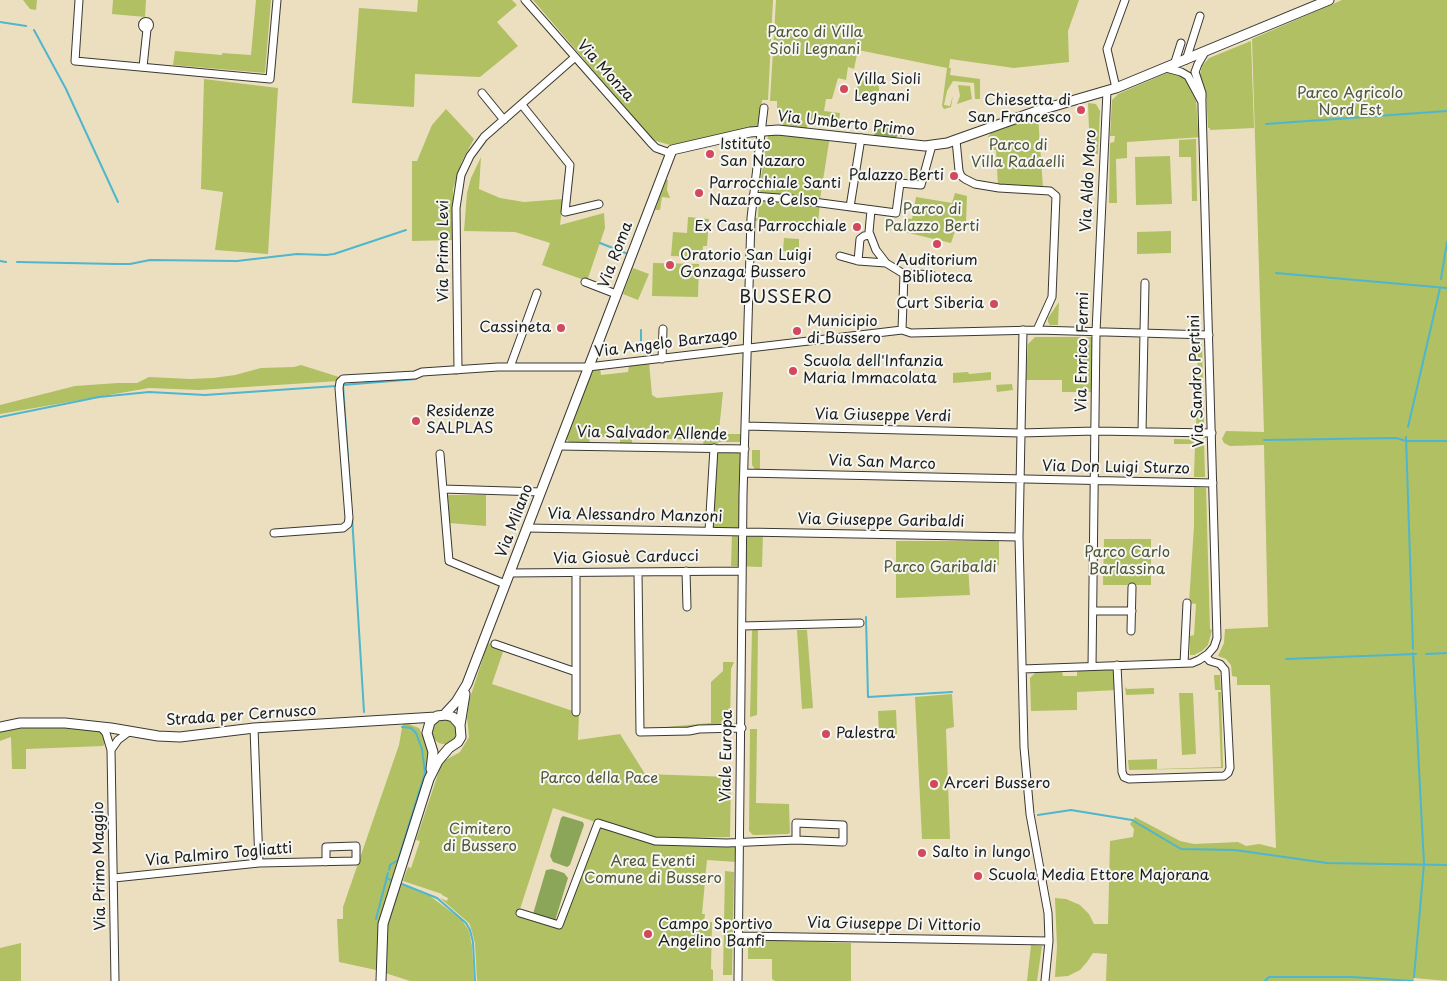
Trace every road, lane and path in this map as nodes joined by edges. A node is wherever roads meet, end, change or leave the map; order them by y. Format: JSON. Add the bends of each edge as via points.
{"nodes":[{"id":1,"x":79,"y":0,"type":"edge"},
{"id":2,"x":277,"y":0,"type":"edge"},
{"id":3,"x":525,"y":0,"type":"edge"},
{"id":4,"x":1125,"y":0,"type":"edge"},
{"id":5,"x":1329,"y":0,"type":"edge"},
{"id":6,"x":1317,"y":3,"type":"edge"},
{"id":7,"x":1200,"y":16,"type":"dead end"},
{"id":8,"x":147,"y":29,"type":"dead end"},
{"id":9,"x":1181,"y":43,"type":"dead end"},
{"id":10,"x":1205,"y":52,"type":"junction"},
{"id":11,"x":574,"y":58,"type":"junction"},
{"id":12,"x":1186,"y":60,"type":"junction"},
{"id":13,"x":1170,"y":66,"type":"junction"},
{"id":14,"x":143,"y":67,"type":"junction"},
{"id":15,"x":1194,"y":78,"type":"junction"},
{"id":16,"x":1111,"y":90,"type":"junction"},
{"id":17,"x":482,"y":93,"type":"dead end"},
{"id":18,"x":522,"y":105,"type":"junction"},
{"id":19,"x":764,"y":108,"type":"dead end"},
{"id":20,"x":504,"y":120,"type":"junction"},
{"id":21,"x":762,"y":130,"type":"junction"},
{"id":22,"x":860,"y":138,"type":"junction"},
{"id":23,"x":956,"y":140,"type":"junction"},
{"id":24,"x":932,"y":146,"type":"junction"},
{"id":25,"x":670,"y":153,"type":"junction"},
{"id":26,"x":753,"y":196,"type":"junction"},
{"id":27,"x":599,"y":204,"type":"dead end"},
{"id":28,"x":850,"y":207,"type":"junction"},
{"id":29,"x":871,"y":210,"type":"junction"},
{"id":30,"x":870,"y":235,"type":"junction"},
{"id":31,"x":840,"y":256,"type":"dead end"},
{"id":32,"x":884,"y":260,"type":"junction"},
{"id":33,"x":858,"y":261,"type":"junction"},
{"id":34,"x":903,"y":272,"type":"junction"},
{"id":35,"x":1099,"y":272,"type":"joint"},
{"id":36,"x":932,"y":275,"type":"dead end"},
{"id":37,"x":585,"y":282,"type":"dead end"},
{"id":38,"x":1145,"y":283,"type":"dead end"},
{"id":39,"x":537,"y":293,"type":"dead end"},
{"id":40,"x":616,"y":294,"type":"junction"},
{"id":41,"x":663,"y":329,"type":"dead end"},
{"id":42,"x":902,"y":330,"type":"junction"},
{"id":43,"x":1023,"y":330,"type":"junction"},
{"id":44,"x":1037,"y":330,"type":"junction"},
{"id":45,"x":1096,"y":332,"type":"junction"},
{"id":46,"x":1144,"y":333,"type":"junction"},
{"id":47,"x":1209,"y":335,"type":"junction"},
{"id":48,"x":747,"y":348,"type":"junction"},
{"id":49,"x":662,"y":359,"type":"junction"},
{"id":50,"x":510,"y":367,"type":"junction"},
{"id":51,"x":588,"y":367,"type":"junction"},
{"id":52,"x":458,"y":370,"type":"junction"},
{"id":53,"x":746,"y":426,"type":"junction"},
{"id":54,"x":1095,"y":432,"type":"junction"},
{"id":55,"x":1142,"y":432,"type":"junction"},
{"id":56,"x":1020,"y":433,"type":"junction"},
{"id":57,"x":1212,"y":433,"type":"junction"},
{"id":58,"x":558,"y":446,"type":"junction"},
{"id":59,"x":714,"y":448,"type":"junction"},
{"id":60,"x":745,"y":448,"type":"junction"},
{"id":61,"x":440,"y":454,"type":"dead end"},
{"id":62,"x":744,"y":473,"type":"junction"},
{"id":63,"x":1019,"y":480,"type":"junction"},
{"id":64,"x":1094,"y":482,"type":"junction"},
{"id":65,"x":1213,"y":483,"type":"junction"},
{"id":66,"x":443,"y":489,"type":"junction"},
{"id":67,"x":541,"y":492,"type":"junction"},
{"id":68,"x":527,"y":528,"type":"junction"},
{"id":69,"x":710,"y":531,"type":"junction"},
{"id":70,"x":742,"y":532,"type":"junction"},
{"id":71,"x":274,"y":533,"type":"dead end"},
{"id":72,"x":1019,"y":537,"type":"junction"},
{"id":73,"x":686,"y":571,"type":"junction"},
{"id":74,"x":742,"y":571,"type":"junction"},
{"id":75,"x":638,"y":572,"type":"junction"},
{"id":76,"x":509,"y":573,"type":"junction"},
{"id":77,"x":576,"y":573,"type":"junction"},
{"id":78,"x":505,"y":584,"type":"junction"},
{"id":79,"x":1132,"y":587,"type":"dead end"},
{"id":80,"x":1187,"y":603,"type":"dead end"},
{"id":81,"x":687,"y":607,"type":"dead end"},
{"id":82,"x":1093,"y":611,"type":"junction"},
{"id":83,"x":1132,"y":611,"type":"junction"},
{"id":84,"x":860,"y":623,"type":"dead end"},
{"id":85,"x":742,"y":626,"type":"junction"},
{"id":86,"x":1131,"y":631,"type":"dead end"},
{"id":87,"x":495,"y":644,"type":"dead end"},
{"id":88,"x":1206,"y":656,"type":"junction"},
{"id":89,"x":1184,"y":663,"type":"junction"},
{"id":90,"x":1117,"y":665,"type":"junction"},
{"id":91,"x":1092,"y":666,"type":"junction"},
{"id":92,"x":1022,"y":669,"type":"junction"},
{"id":93,"x":576,"y":672,"type":"junction"},
{"id":94,"x":467,"y":684,"type":"junction"},
{"id":95,"x":576,"y":712,"type":"dead end"},
{"id":96,"x":440,"y":716,"type":"junction"},
{"id":97,"x":395,"y":720,"type":"junction"},
{"id":98,"x":460,"y":725,"type":"junction"},
{"id":99,"x":101,"y":726,"type":"junction"},
{"id":100,"x":0,"y":727,"type":"edge"},
{"id":101,"x":114,"y":728,"type":"junction"},
{"id":102,"x":254,"y":728,"type":"junction"},
{"id":103,"x":742,"y":728,"type":"junction"},
{"id":104,"x":130,"y":731,"type":"junction"},
{"id":105,"x":429,"y":739,"type":"junction"},
{"id":106,"x":118,"y":740,"type":"junction"},
{"id":107,"x":108,"y":741,"type":"junction"},
{"id":108,"x":449,"y":748,"type":"junction"},
{"id":109,"x":111,"y":750,"type":"junction"},
{"id":110,"x":429,"y":779,"type":"junction"},
{"id":111,"x":796,"y":840,"type":"junction"},
{"id":112,"x":740,"y":841,"type":"junction"},
{"id":113,"x":326,"y":862,"type":"junction"},
{"id":114,"x":259,"y":863,"type":"junction"},
{"id":115,"x":114,"y":878,"type":"junction"},
{"id":116,"x":520,"y":913,"type":"dead end"},
{"id":117,"x":739,"y":936,"type":"junction"},
{"id":118,"x":1049,"y":941,"type":"junction"},
{"id":119,"x":115,"y":981,"type":"edge"},
{"id":120,"x":381,"y":981,"type":"edge"},
{"id":121,"x":738,"y":981,"type":"edge"},
{"id":122,"x":1045,"y":981,"type":"edge"}],
"edges":[{"from":1,"to":14,"type":"street","via":[[75,60]]},
{"from":2,"to":14,"type":"street","via":[[270,79]]},
{"from":3,"to":11,"type":"street","name":"Via Monza"},
{"from":4,"to":16,"type":"street","name":"Via Aldo Moro","via":[[1107,49]]},
{"from":5,"to":6,"type":"street","name":"Via Umberto Primo"},
{"from":6,"to":10,"type":"street","name":"Via Umberto Primo"},
{"from":7,"to":12,"type":"street"},
{"from":8,"to":14,"type":"street"},
{"from":9,"to":13,"type":"street"},
{"from":10,"to":12,"type":"street","name":"Via Umberto Primo"},
{"from":10,"to":15,"type":"street"},
{"from":11,"to":18,"type":"street","name":"Via Primo Levi"},
{"from":11,"to":25,"type":"street","name":"Via Monza","via":[[656,148]]},
{"from":12,"to":13,"type":"street","name":"Via Umberto Primo"},
{"from":12,"to":15,"type":"street","via":[[1192,66]]},
{"from":13,"to":15,"type":"street"},
{"from":13,"to":16,"type":"street","name":"Via Umberto Primo"},
{"from":15,"to":47,"type":"street","name":"Via Sandro Pertini","via":[[1202,93]]},
{"from":16,"to":23,"type":"street","name":"Via Umberto Primo","via":[[1037,111]]},
{"from":16,"to":35,"type":"street","name":"Via Aldo Moro"},
{"from":17,"to":20,"type":"street"},
{"from":18,"to":20,"type":"street","name":"Via Primo Levi"},
{"from":18,"to":27,"type":"street","via":[[570,165],[565,212]]},
{"from":19,"to":21,"type":"street","name":"Viale Europa"},
{"from":20,"to":52,"type":"street","name":"Via Primo Levi","via":[[475,147],[460,181],[456,208]]},
{"from":21,"to":22,"type":"street","name":"Via Umberto Primo"},
{"from":21,"to":25,"type":"street","name":"Via Umberto Primo","via":[[674,149]]},
{"from":21,"to":26,"type":"street","name":"Viale Europa"},
{"from":22,"to":24,"type":"street","name":"Via Umberto Primo"},
{"from":22,"to":28,"type":"street"},
{"from":23,"to":24,"type":"street","name":"Via Umberto Primo"},
{"from":23,"to":44,"type":"street","via":[[962,177],[975,184],[1053,192],[1056,198],[1052,298]]},
{"from":24,"to":29,"type":"street","via":[[921,185],[900,183],[896,213]]},
{"from":25,"to":40,"type":"street","name":"Via Roma"},
{"from":26,"to":28,"type":"street"},
{"from":26,"to":48,"type":"street","name":"Viale Europa"},
{"from":28,"to":29,"type":"street"},
{"from":29,"to":30,"type":"street"},
{"from":30,"to":32,"type":"street"},
{"from":30,"to":33,"type":"street","via":[[860,239]]},
{"from":31,"to":33,"type":"street"},
{"from":32,"to":33,"type":"street"},
{"from":32,"to":34,"type":"street"},
{"from":34,"to":36,"type":"street"},
{"from":34,"to":42,"type":"street"},
{"from":35,"to":45,"type":"street","name":"Via Enrico Fermi"},
{"from":37,"to":40,"type":"street"},
{"from":38,"to":46,"type":"street"},
{"from":39,"to":50,"type":"street"},
{"from":40,"to":51,"type":"street","name":"Via Roma"},
{"from":41,"to":49,"type":"street"},
{"from":42,"to":43,"type":"street","name":"Via Angelo Barzago","via":[[911,333]]},
{"from":42,"to":48,"type":"street","name":"Via Angelo Barzago"},
{"from":43,"to":44,"type":"street","name":"Via Angelo Barzago"},
{"from":43,"to":56,"type":"street"},
{"from":44,"to":45,"type":"street","name":"Via Angelo Barzago"},
{"from":45,"to":46,"type":"street","name":"Via Angelo Barzago"},
{"from":45,"to":54,"type":"street","name":"Via Enrico Fermi"},
{"from":46,"to":47,"type":"street","name":"Via Angelo Barzago"},
{"from":46,"to":55,"type":"street"},
{"from":47,"to":57,"type":"street","name":"Via Sandro Pertini"},
{"from":48,"to":49,"type":"street","name":"Via Angelo Barzago"},
{"from":48,"to":53,"type":"street","name":"Viale Europa"},
{"from":49,"to":51,"type":"street","name":"Via Angelo Barzago"},
{"from":50,"to":51,"type":"street","name":"Via Angelo Barzago"},
{"from":50,"to":52,"type":"street","name":"Via Angelo Barzago"},
{"from":51,"to":58,"type":"street","name":"Via Milano"},
{"from":52,"to":71,"type":"street","name":"Via Angelo Barzago","via":[[341,381],[348,525],[344,528]]},
{"from":53,"to":56,"type":"street","name":"Via Giuseppe Verdi"},
{"from":53,"to":60,"type":"street","name":"Viale Europa"},
{"from":54,"to":55,"type":"street","name":"Via Giuseppe Verdi"},
{"from":54,"to":56,"type":"street","name":"Via Giuseppe Verdi"},
{"from":54,"to":64,"type":"street","name":"Via Enrico Fermi"},
{"from":55,"to":57,"type":"street","name":"Via Giuseppe Verdi"},
{"from":56,"to":63,"type":"street"},
{"from":57,"to":65,"type":"street","name":"Via Sandro Pertini"},
{"from":58,"to":59,"type":"street","name":"Via Salvador Allende"},
{"from":58,"to":67,"type":"street","name":"Via Milano"},
{"from":59,"to":60,"type":"street","name":"Via Salvador Allende"},
{"from":59,"to":69,"type":"street"},
{"from":60,"to":62,"type":"street","name":"Viale Europa"},
{"from":61,"to":66,"type":"street"},
{"from":62,"to":63,"type":"street","name":"Via San Marco"},
{"from":62,"to":70,"type":"street","name":"Viale Europa"},
{"from":63,"to":64,"type":"street","name":"Via Don Luigi Sturzo"},
{"from":63,"to":72,"type":"street"},
{"from":64,"to":65,"type":"street","name":"Via Don Luigi Sturzo"},
{"from":64,"to":82,"type":"street","name":"Via Enrico Fermi"},
{"from":65,"to":88,"type":"street","name":"Via Sandro Pertini","via":[[1218,635]]},
{"from":66,"to":67,"type":"street"},
{"from":66,"to":78,"type":"street","via":[[449,561]]},
{"from":67,"to":68,"type":"street","name":"Via Milano"},
{"from":68,"to":69,"type":"street","name":"Via Alessandro Manzoni"},
{"from":68,"to":76,"type":"street","name":"Via Milano"},
{"from":69,"to":70,"type":"street","name":"Via Alessandro Manzoni"},
{"from":70,"to":72,"type":"street","name":"Via Giuseppe Garibaldi"},
{"from":70,"to":74,"type":"street","name":"Viale Europa"},
{"from":72,"to":92,"type":"street"},
{"from":73,"to":74,"type":"street","name":"Via Giosuè Carducci"},
{"from":73,"to":75,"type":"street","name":"Via Giosuè Carducci"},
{"from":73,"to":81,"type":"street"},
{"from":74,"to":85,"type":"street","name":"Viale Europa"},
{"from":75,"to":77,"type":"street","name":"Via Giosuè Carducci"},
{"from":75,"to":103,"type":"street","via":[[640,732]]},
{"from":76,"to":77,"type":"street","name":"Via Giosuè Carducci"},
{"from":76,"to":78,"type":"street","name":"Via Milano"},
{"from":77,"to":93,"type":"street"},
{"from":78,"to":94,"type":"street","name":"Via Milano"},
{"from":79,"to":83,"type":"street"},
{"from":80,"to":89,"type":"street"},
{"from":82,"to":83,"type":"street"},
{"from":82,"to":91,"type":"street","name":"Via Enrico Fermi"},
{"from":83,"to":86,"type":"street"},
{"from":84,"to":85,"type":"street"},
{"from":85,"to":103,"type":"street","name":"Viale Europa"},
{"from":87,"to":93,"type":"street"},
{"from":88,"to":89,"type":"street","via":[[1196,662]]},
{"from":88,"to":90,"type":"street","via":[[1224,670],[1230,768],[1224,776],[1124,777]]},
{"from":89,"to":90,"type":"street"},
{"from":90,"to":91,"type":"street"},
{"from":91,"to":92,"type":"street"},
{"from":92,"to":118,"type":"street","via":[[1026,782],[1046,899]]},
{"from":93,"to":95,"type":"street"},
{"from":94,"to":96,"type":"street","name":"Via Milano","via":[[454,705]]},
{"from":94,"to":98,"type":"street","name":"Via Milano"},
{"from":96,"to":97,"type":"street","name":"Strada per Cernusco"},
{"from":96,"to":98,"type":"street","via":[[453,718]]},
{"from":96,"to":105,"type":"street","name":"Via Milano","via":[[428,726]]},
{"from":97,"to":102,"type":"street","name":"Strada per Cernusco"},
{"from":97,"to":105,"type":"street","name":"Strada per Cernusco","via":[[417,724]]},
{"from":98,"to":108,"type":"street","name":"Via Milano","via":[[460,739]]},
{"from":99,"to":100,"type":"street","name":"Strada per Cernusco","via":[[40,722]]},
{"from":99,"to":101,"type":"street","name":"Strada per Cernusco"},
{"from":99,"to":107,"type":"street","name":"Via Primo Maggio"},
{"from":101,"to":104,"type":"street","name":"Strada per Cernusco"},
{"from":101,"to":106,"type":"street"},
{"from":101,"to":107,"type":"street"},
{"from":102,"to":104,"type":"street","name":"Strada per Cernusco","via":[[180,738]]},
{"from":102,"to":114,"type":"street"},
{"from":103,"to":112,"type":"street","name":"Viale Europa"},
{"from":104,"to":106,"type":"street"},
{"from":105,"to":108,"type":"street","via":[[439,748]]},
{"from":105,"to":110,"type":"street","name":"Via Milano","via":[[433,757]]},
{"from":106,"to":109,"type":"street"},
{"from":107,"to":109,"type":"street","name":"Via Primo Maggio"},
{"from":108,"to":110,"type":"street","name":"Via Milano"},
{"from":109,"to":115,"type":"street","name":"Via Primo Maggio"},
{"from":110,"to":120,"type":"street","name":"Via Milano","via":[[382,927]]},
{"from":111,"to":111,"type":"street","via":[[843,842],[843,825],[796,823]]},
{"from":111,"to":112,"type":"street"},
{"from":112,"to":116,"type":"street","via":[[655,841],[598,823],[559,925]]},
{"from":112,"to":117,"type":"street","name":"Viale Europa"},
{"from":113,"to":113,"type":"street","name":"Via Palmiro Togliatti","via":[[326,847],[356,846],[356,861]]},
{"from":113,"to":114,"type":"street","name":"Via Palmiro Togliatti"},
{"from":114,"to":115,"type":"street","name":"Via Palmiro Togliatti"},
{"from":115,"to":119,"type":"street","name":"Via Primo Maggio"},
{"from":117,"to":118,"type":"street","name":"Via Giuseppe Di Vittorio"},
{"from":117,"to":121,"type":"street","name":"Viale Europa"},
{"from":118,"to":122,"type":"street"}]}
